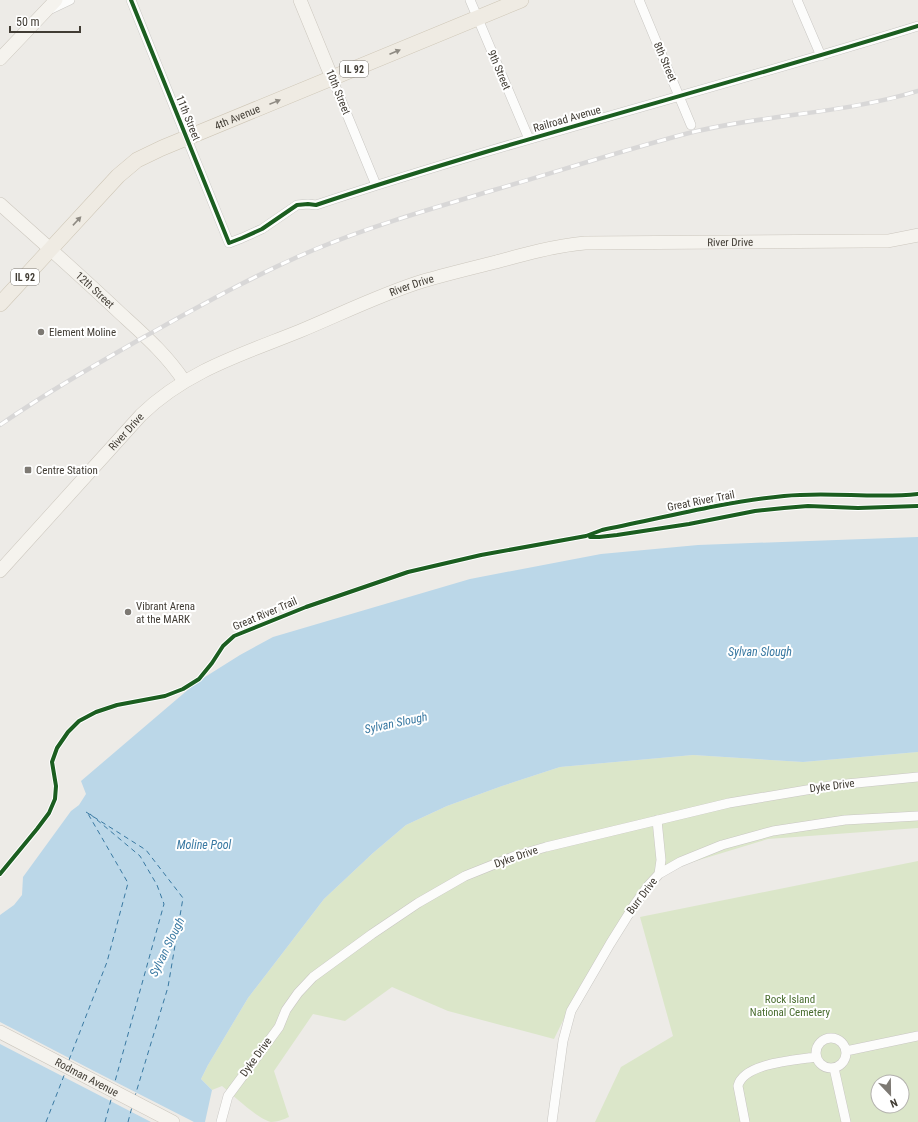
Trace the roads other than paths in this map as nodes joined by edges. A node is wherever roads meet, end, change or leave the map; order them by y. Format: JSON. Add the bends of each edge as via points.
{"nodes":[{"id":1,"x":56,"y":0,"type":"edge"},
{"id":2,"x":70,"y":0,"type":"edge"},
{"id":3,"x":131,"y":0,"type":"edge"},
{"id":4,"x":300,"y":0,"type":"edge"},
{"id":5,"x":470,"y":0,"type":"edge"},
{"id":6,"x":521,"y":0,"type":"edge"},
{"id":7,"x":639,"y":0,"type":"edge"},
{"id":8,"x":797,"y":0,"type":"edge"},
{"id":9,"x":46,"y":11,"type":"junction"},
{"id":10,"x":477,"y":18,"type":"junction"},
{"id":11,"x":918,"y":26,"type":"edge"},
{"id":12,"x":820,"y":56,"type":"junction"},
{"id":13,"x":0,"y":59,"type":"edge"},
{"id":14,"x":332,"y":78,"type":"junction"},
{"id":15,"x":679,"y":95,"type":"junction"},
{"id":16,"x":691,"y":125,"type":"dead end"},
{"id":17,"x":187,"y":138,"type":"junction"},
{"id":18,"x":528,"y":139,"type":"junction"},
{"id":19,"x":376,"y":185,"type":"junction"},
{"id":20,"x":0,"y":204,"type":"edge"},
{"id":21,"x":918,"y":235,"type":"edge"},
{"id":22,"x":229,"y":243,"type":"joint"},
{"id":23,"x":50,"y":249,"type":"junction"},
{"id":24,"x":0,"y":304,"type":"edge"},
{"id":25,"x":184,"y":381,"type":"junction"},
{"id":26,"x":0,"y":571,"type":"edge"},
{"id":27,"x":918,"y":777,"type":"edge"},
{"id":28,"x":918,"y":816,"type":"edge"},
{"id":29,"x":657,"y":820,"type":"junction"},
{"id":30,"x":659,"y":874,"type":"junction"},
{"id":31,"x":0,"y":1032,"type":"edge"},
{"id":32,"x":918,"y":1036,"type":"edge"},
{"id":33,"x":846,"y":1052,"type":"junction"},
{"id":34,"x":816,"y":1057,"type":"junction"},
{"id":35,"x":834,"y":1068,"type":"junction"},
{"id":36,"x":173,"y":1122,"type":"edge"},
{"id":37,"x":221,"y":1122,"type":"edge"},
{"id":38,"x":552,"y":1122,"type":"edge"},
{"id":39,"x":745,"y":1122,"type":"edge"},
{"id":40,"x":846,"y":1122,"type":"edge"}],
"edges":[{"from":1,"to":9,"type":"main road"},
{"from":2,"to":9,"type":"street"},
{"from":3,"to":17,"type":"street","name":"11th Street"},
{"from":4,"to":14,"type":"main road","name":"10th Street"},
{"from":5,"to":10,"type":"street","name":"9th Street"},
{"from":6,"to":10,"type":"main road","name":"4th Avenue","number":"IL 92"},
{"from":7,"to":15,"type":"street","name":"8th Street"},
{"from":8,"to":12,"type":"street"},
{"from":9,"to":13,"type":"main road"},
{"from":14,"to":10,"type":"main road","name":"4th Avenue","number":"IL 92","one_way":true},
{"from":10,"to":18,"type":"street","name":"9th Street"},
{"from":11,"to":12,"type":"street","name":"Railroad Avenue"},
{"from":12,"to":15,"type":"street","name":"Railroad Avenue"},
{"from":17,"to":14,"type":"main road","name":"4th Avenue","number":"IL 92","one_way":true},
{"from":14,"to":19,"type":"street","name":"10th Street"},
{"from":15,"to":16,"type":"street","name":"8th Street"},
{"from":15,"to":18,"type":"street","name":"Railroad Avenue"},
{"from":17,"to":22,"type":"street","name":"11th Street"},
{"from":23,"to":17,"type":"main road","name":"4th Avenue","number":"IL 92","one_way":true,"via":[[131,164]]},
{"from":18,"to":19,"type":"street","name":"Railroad Avenue"},
{"from":19,"to":22,"type":"street","name":"Railroad Avenue","via":[[316,204],[297,205],[262,229]]},
{"from":20,"to":23,"type":"main road","name":"12th Street"},
{"from":21,"to":25,"type":"main road","name":"River Drive","via":[[888,241],[566,245],[422,281],[214,364]]},
{"from":23,"to":24,"type":"main road","name":"4th Avenue","number":"IL 92"},
{"from":23,"to":25,"type":"main road","name":"12th Street","via":[[160,349]]},
{"from":25,"to":26,"type":"main road","name":"River Drive","via":[[142,415]]},
{"from":27,"to":29,"type":"street","name":"Dyke Drive","via":[[795,791]]},
{"from":28,"to":30,"type":"street","name":"Burr Drive","via":[[845,820],[773,831],[722,845],[680,862]]},
{"from":29,"to":30,"type":"street","via":[[661,860]]},
{"from":29,"to":37,"type":"street","name":"Dyke Drive","via":[[515,856],[465,876],[372,934],[313,977],[298,993],[286,1010],[279,1027],[228,1096]]},
{"from":30,"to":38,"type":"street","name":"Burr Drive","via":[[635,904],[571,1011],[563,1041]]},
{"from":31,"to":36,"type":"main road","name":"Rodman Avenue"},
{"from":32,"to":33,"type":"street"},
{"from":33,"to":34,"type":"street","via":[[842,1043],[828,1038],[820,1043]]},
{"from":33,"to":35,"type":"street","via":[[844,1060]]},
{"from":34,"to":35,"type":"street","via":[[824,1067]]},
{"from":34,"to":39,"type":"street","via":[[749,1071],[739,1081],[738,1086]]},
{"from":35,"to":40,"type":"street"}]}
